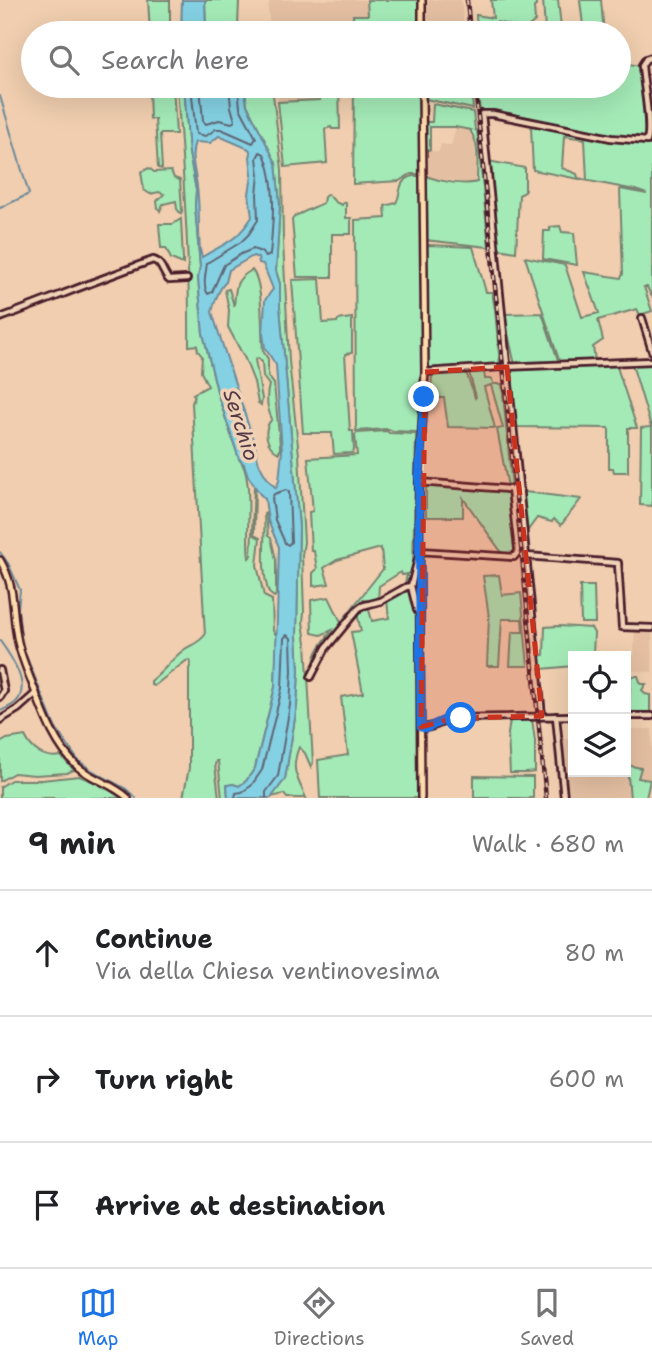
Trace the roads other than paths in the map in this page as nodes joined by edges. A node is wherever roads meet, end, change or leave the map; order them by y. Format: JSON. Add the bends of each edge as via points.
{"nodes":[{"id":1,"x":422,"y":0,"type":"edge"},
{"id":2,"x":422,"y":21,"type":"edge"},
{"id":3,"x":652,"y":57,"type":"edge"},
{"id":4,"x":422,"y":98,"type":"edge"},
{"id":5,"x":187,"y":279,"type":"dead end"},
{"id":6,"x":0,"y":318,"type":"edge"},
{"id":7,"x":642,"y":318,"type":"dead end"},
{"id":8,"x":652,"y":351,"type":"edge"},
{"id":9,"x":652,"y":361,"type":"edge"},
{"id":10,"x":507,"y":367,"type":"junction"},
{"id":11,"x":425,"y":372,"type":"junction"},
{"id":12,"x":419,"y":482,"type":"junction"},
{"id":13,"x":511,"y":489,"type":"junction"},
{"id":14,"x":520,"y":490,"type":"junction"},
{"id":15,"x":419,"y":553,"type":"junction"},
{"id":16,"x":526,"y":556,"type":"junction"},
{"id":17,"x":0,"y":560,"type":"edge"},
{"id":18,"x":411,"y":586,"type":"junction"},
{"id":19,"x":420,"y":614,"type":"junction"},
{"id":20,"x":652,"y":628,"type":"edge"},
{"id":21,"x":0,"y":670,"type":"edge"},
{"id":22,"x":311,"y":677,"type":"dead end"},
{"id":23,"x":36,"y":693,"type":"junction"},
{"id":24,"x":0,"y":697,"type":"edge"},
{"id":25,"x":541,"y":716,"type":"junction"},
{"id":26,"x":555,"y":716,"type":"junction"},
{"id":27,"x":568,"y":716,"type":"edge"},
{"id":28,"x":631,"y":716,"type":"edge"},
{"id":29,"x":652,"y":716,"type":"edge"},
{"id":30,"x":0,"y":720,"type":"edge"},
{"id":31,"x":421,"y":727,"type":"junction"},
{"id":32,"x":128,"y":798,"type":"edge"},
{"id":33,"x":421,"y":798,"type":"edge"},
{"id":34,"x":564,"y":798,"type":"edge"}],
"edges":[{"from":1,"to":2,"type":"main road"},
{"from":3,"to":10,"type":"street","via":[[642,65],[649,105],[647,141],[482,114]]},
{"from":4,"to":11,"type":"main road"},
{"from":5,"to":6,"type":"street","via":[[169,280],[153,260]]},
{"from":7,"to":8,"type":"street"},
{"from":9,"to":10,"type":"street"},
{"from":10,"to":11,"type":"street"},
{"from":10,"to":14,"type":"street"},
{"from":11,"to":12,"type":"main road"},
{"from":12,"to":13,"type":"street"},
{"from":12,"to":15,"type":"main road"},
{"from":13,"to":14,"type":"street"},
{"from":13,"to":15,"type":"street","via":[[518,548],[514,557]]},
{"from":14,"to":16,"type":"street"},
{"from":15,"to":18,"type":"street"},
{"from":15,"to":19,"type":"main road"},
{"from":16,"to":20,"type":"street","via":[[618,563],[622,627]]},
{"from":16,"to":25,"type":"street"},
{"from":17,"to":23,"type":"main road","via":[[12,587],[19,646]]},
{"from":18,"to":19,"type":"street"},
{"from":18,"to":22,"type":"street","via":[[358,609],[326,648]]},
{"from":19,"to":31,"type":"main road"},
{"from":21,"to":24,"type":"street","via":[[4,691]]},
{"from":23,"to":30,"type":"street"},
{"from":23,"to":32,"type":"main road","via":[[49,724],[76,765]]},
{"from":25,"to":26,"type":"street"},
{"from":25,"to":31,"type":"street","via":[[455,718]]},
{"from":26,"to":27,"type":"street"},
{"from":26,"to":34,"type":"street"},
{"from":28,"to":29,"type":"street"},
{"from":31,"to":33,"type":"main road"}]}
